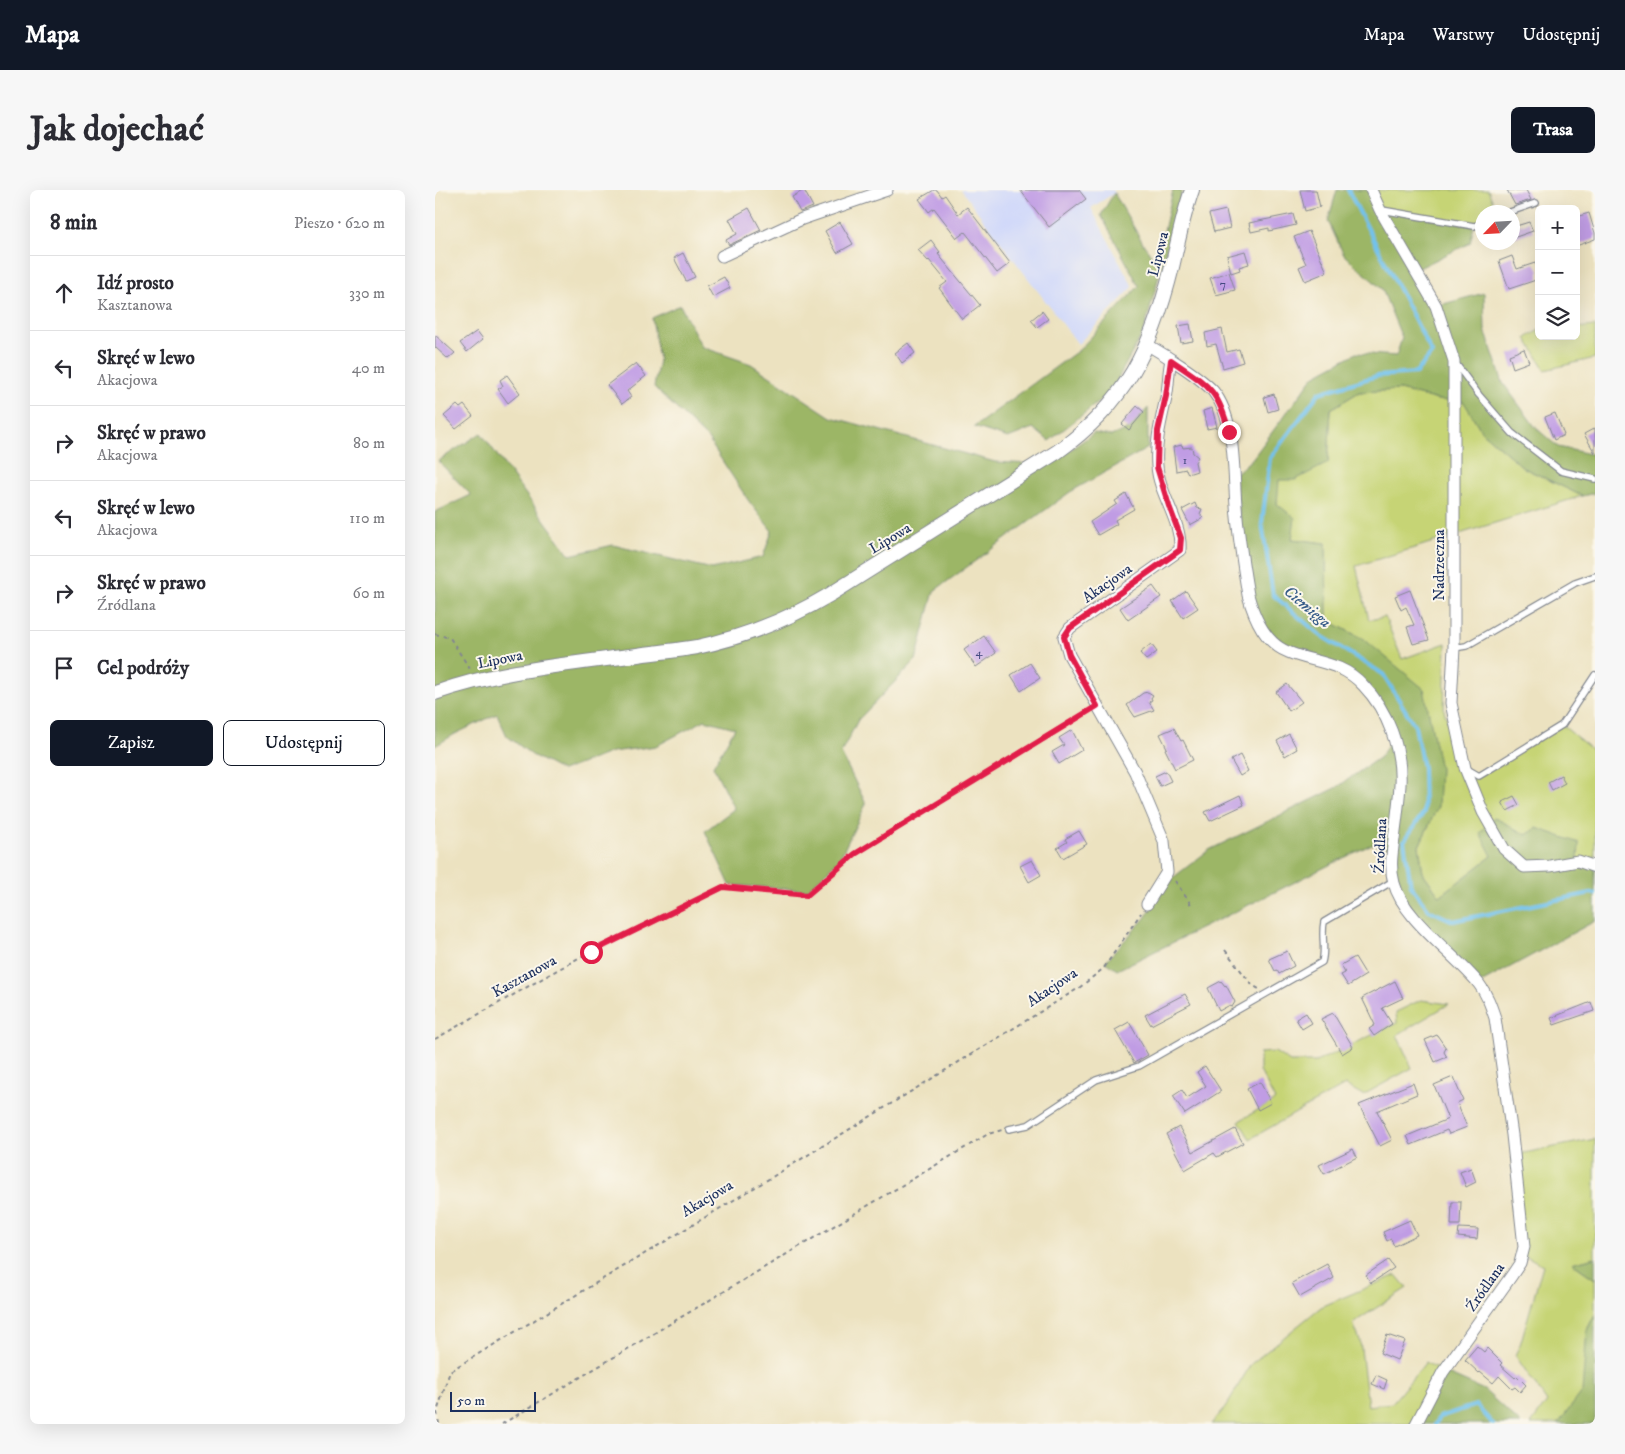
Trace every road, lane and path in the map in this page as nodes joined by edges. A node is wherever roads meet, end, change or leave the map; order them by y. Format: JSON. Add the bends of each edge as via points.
{"nodes":[{"id":1,"x":887,"y":190,"type":"edge"},
{"id":2,"x":1192,"y":190,"type":"edge"},
{"id":3,"x":1371,"y":190,"type":"edge"},
{"id":4,"x":1536,"y":203,"type":"dead end"},
{"id":5,"x":1520,"y":208,"type":"edge"},
{"id":6,"x":1380,"y":210,"type":"junction"},
{"id":7,"x":1475,"y":225,"type":"edge"},
{"id":8,"x":722,"y":256,"type":"dead end"},
{"id":9,"x":1148,"y":345,"type":"junction"},
{"id":10,"x":1171,"y":360,"type":"junction"},
{"id":11,"x":1454,"y":361,"type":"junction"},
{"id":12,"x":1595,"y":479,"type":"edge"},
{"id":13,"x":1595,"y":576,"type":"edge"},
{"id":14,"x":435,"y":634,"type":"edge"},
{"id":15,"x":1454,"y":648,"type":"junction"},
{"id":16,"x":1595,"y":675,"type":"edge"},
{"id":17,"x":475,"y":680,"type":"junction"},
{"id":18,"x":435,"y":693,"type":"edge"},
{"id":19,"x":1097,"y":706,"type":"junction"},
{"id":20,"x":1465,"y":768,"type":"junction"},
{"id":21,"x":1595,"y":867,"type":"edge"},
{"id":22,"x":1167,"y":872,"type":"junction"},
{"id":23,"x":1393,"y":881,"type":"junction"},
{"id":24,"x":1147,"y":904,"type":"joint"},
{"id":25,"x":1193,"y":906,"type":"dead end"},
{"id":26,"x":1225,"y":950,"type":"dead end"},
{"id":27,"x":1268,"y":993,"type":"junction"},
{"id":28,"x":435,"y":1039,"type":"edge"},
{"id":29,"x":1009,"y":1129,"type":"joint"},
{"id":30,"x":439,"y":1424,"type":"edge"},
{"id":31,"x":502,"y":1424,"type":"edge"},
{"id":32,"x":1417,"y":1424,"type":"edge"}],
"edges":[{"from":1,"to":8,"type":"street","via":[[802,219]]},
{"from":2,"to":9,"type":"street","name":"Lipowa","via":[[1162,305]]},
{"from":3,"to":6,"type":"street","name":"Nadrzeczna"},
{"from":4,"to":5,"type":"lane"},
{"from":6,"to":7,"type":"lane"},
{"from":6,"to":11,"type":"street","name":"Nadrzeczna","via":[[1436,306]]},
{"from":9,"to":10,"type":"street","name":"Źródlana"},
{"from":9,"to":17,"type":"street","name":"Lipowa","via":[[1114,400],[1090,426],[1064,447],[794,614],[751,632],[695,647]]},
{"from":10,"to":19,"type":"street","name":"Akacjowa","via":[[1158,431],[1157,467],[1181,538],[1180,550],[1070,628],[1064,637],[1069,655]]},
{"from":10,"to":23,"type":"street","name":"Źródlana","via":[[1212,390],[1224,411],[1234,455],[1236,504],[1248,595],[1265,634],[1289,653],[1325,663],[1356,678],[1372,695],[1388,722],[1398,751],[1400,784],[1391,868]]},
{"from":11,"to":12,"type":"lane","via":[[1513,433],[1561,471]]},
{"from":11,"to":15,"type":"street","name":"Nadrzeczna"},
{"from":13,"to":15,"type":"lane","via":[[1575,582],[1466,646]]},
{"from":14,"to":17,"type":"path","via":[[450,638],[469,664]]},
{"from":15,"to":20,"type":"street","name":"Nadrzeczna","via":[[1451,703]]},
{"from":16,"to":20,"type":"lane","via":[[1562,725],[1479,776]]},
{"from":17,"to":18,"type":"street","name":"Lipowa"},
{"from":19,"to":22,"type":"street","name":"Akacjowa","via":[[1139,780],[1164,841]]},
{"from":19,"to":28,"type":"path","name":"Kasztanowa","via":[[855,854],[807,895],[723,887],[591,952]]},
{"from":20,"to":21,"type":"street","name":"Nadrzeczna","via":[[1503,849],[1524,867],[1578,861]]},
{"from":22,"to":24,"type":"street"},
{"from":22,"to":25,"type":"path"},
{"from":23,"to":27,"type":"lane","via":[[1324,922],[1322,962]]},
{"from":23,"to":32,"type":"street","name":"Źródlana","via":[[1410,912],[1479,984],[1490,1004],[1497,1030],[1524,1237],[1519,1263],[1443,1372]]},
{"from":24,"to":30,"type":"path","name":"Akacjowa","via":[[1104,968],[1079,988],[450,1371],[437,1412]]},
{"from":26,"to":27,"type":"path","via":[[1252,985]]},
{"from":27,"to":29,"type":"lane","via":[[1139,1066],[1096,1080],[1028,1125]]},
{"from":29,"to":31,"type":"path","via":[[988,1134]]}]}
